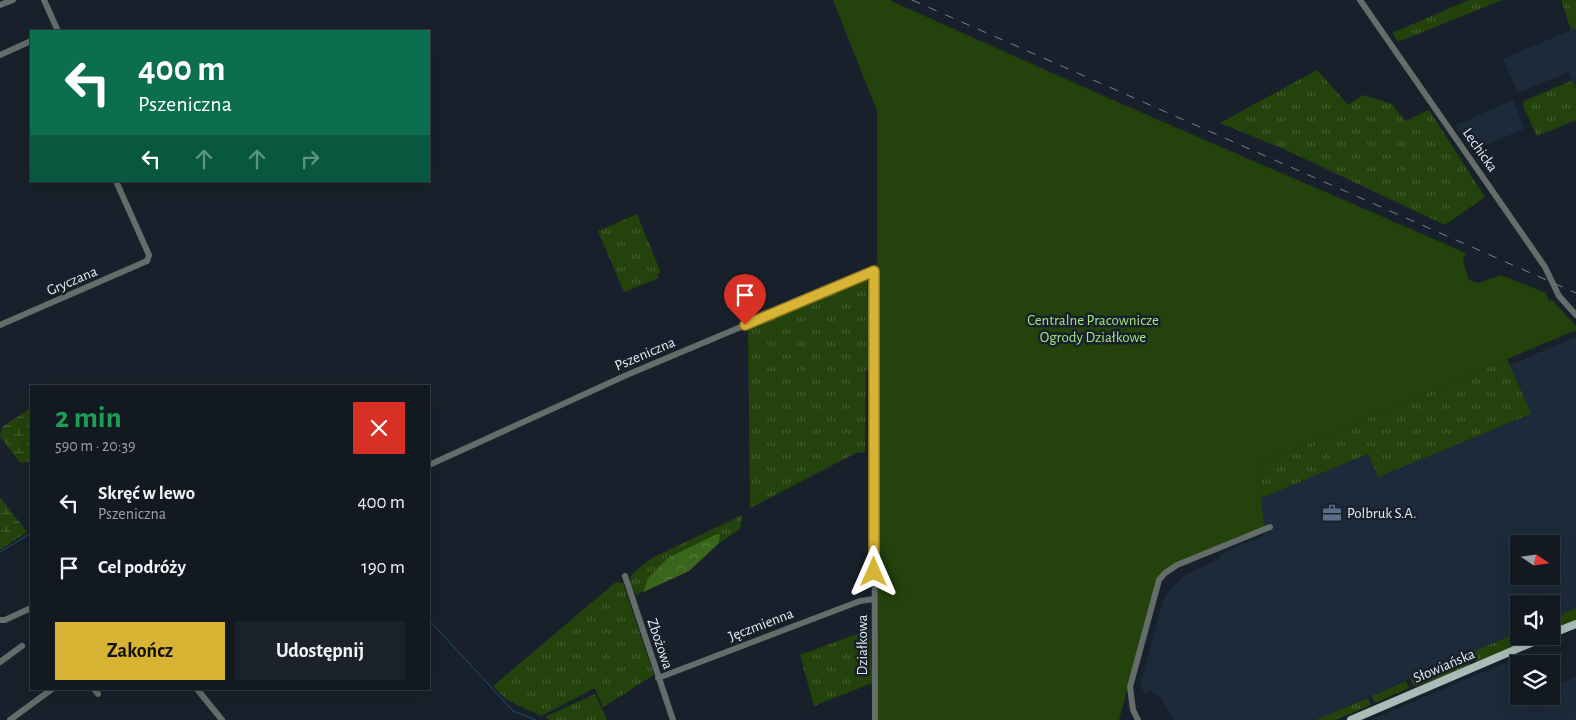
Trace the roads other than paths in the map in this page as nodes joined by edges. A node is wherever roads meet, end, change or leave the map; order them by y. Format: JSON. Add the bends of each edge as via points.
{"nodes":[{"id":1,"x":13,"y":0,"type":"edge"},
{"id":2,"x":44,"y":0,"type":"edge"},
{"id":3,"x":1360,"y":0,"type":"edge"},
{"id":4,"x":0,"y":5,"type":"edge"},
{"id":5,"x":56,"y":30,"type":"edge"},
{"id":6,"x":30,"y":41,"type":"edge"},
{"id":7,"x":0,"y":54,"type":"edge"},
{"id":8,"x":116,"y":182,"type":"edge"},
{"id":9,"x":874,"y":271,"type":"joint"},
{"id":10,"x":1576,"y":315,"type":"edge"},
{"id":11,"x":0,"y":325,"type":"edge"},
{"id":12,"x":430,"y":465,"type":"edge"},
{"id":13,"x":1270,"y":527,"type":"dead end"},
{"id":14,"x":626,"y":576,"type":"dead end"},
{"id":15,"x":874,"y":599,"type":"junction"},
{"id":16,"x":30,"y":608,"type":"edge"},
{"id":17,"x":0,"y":620,"type":"edge"},
{"id":18,"x":1576,"y":624,"type":"edge"},
{"id":19,"x":1560,"y":630,"type":"edge"},
{"id":20,"x":1525,"y":645,"type":"edge"},
{"id":21,"x":22,"y":646,"type":"dead end"},
{"id":22,"x":0,"y":662,"type":"edge"},
{"id":23,"x":658,"y":678,"type":"junction"},
{"id":24,"x":51,"y":690,"type":"edge"},
{"id":25,"x":198,"y":690,"type":"edge"},
{"id":26,"x":10,"y":720,"type":"edge"},
{"id":27,"x":222,"y":720,"type":"edge"},
{"id":28,"x":673,"y":720,"type":"edge"},
{"id":29,"x":875,"y":720,"type":"edge"},
{"id":30,"x":1138,"y":720,"type":"edge"},
{"id":31,"x":1351,"y":720,"type":"edge"}],
"edges":[{"from":1,"to":4,"type":"street"},
{"from":2,"to":5,"type":"street"},
{"from":3,"to":10,"type":"street","name":"Lechicka","via":[[1545,267],[1558,296]]},
{"from":6,"to":7,"type":"street"},
{"from":8,"to":11,"type":"street","name":"Gryczana","via":[[149,255],[147,262]]},
{"from":9,"to":12,"type":"street","name":"Pszeniczna","via":[[629,374]]},
{"from":9,"to":15,"type":"street","name":"Działkowa"},
{"from":13,"to":30,"type":"street","via":[[1164,572],[1159,580],[1130,687],[1131,704]]},
{"from":14,"to":23,"type":"street","name":"Zbożowa"},
{"from":15,"to":23,"type":"street","name":"Jęczmienna","via":[[860,601]]},
{"from":15,"to":29,"type":"street","name":"Działkowa"},
{"from":16,"to":17,"type":"street"},
{"from":18,"to":19,"type":"main road"},
{"from":20,"to":31,"type":"main road","name":"Słowiańska"},
{"from":21,"to":22,"type":"street"},
{"from":23,"to":28,"type":"street","name":"Zbożowa"},
{"from":24,"to":26,"type":"street"},
{"from":25,"to":27,"type":"street"}]}
